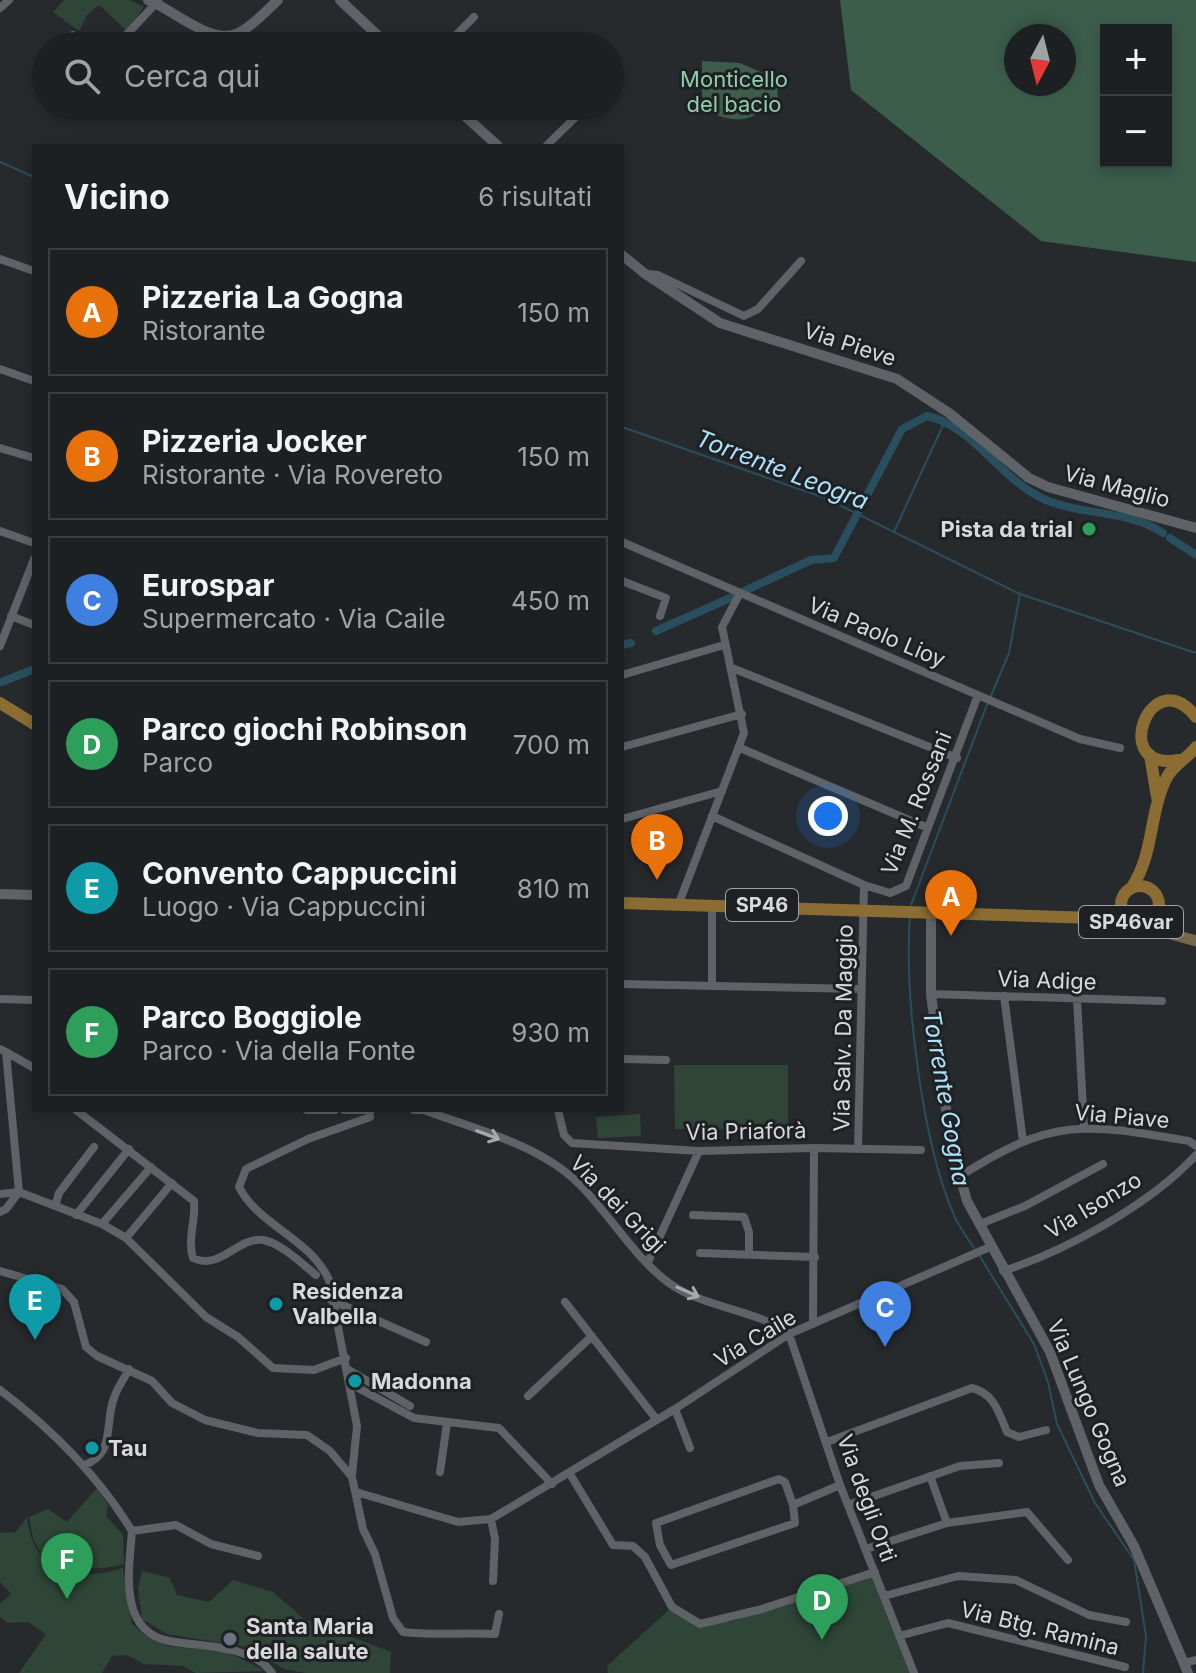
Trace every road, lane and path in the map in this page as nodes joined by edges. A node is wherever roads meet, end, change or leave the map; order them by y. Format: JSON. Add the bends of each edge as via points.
{"nodes":[{"id":1,"x":9,"y":0,"type":"edge"},
{"id":2,"x":278,"y":0,"type":"edge"},
{"id":3,"x":340,"y":0,"type":"edge"},
{"id":4,"x":154,"y":1,"type":"edge"},
{"id":5,"x":0,"y":8,"type":"edge"},
{"id":6,"x":474,"y":17,"type":"dead end"},
{"id":7,"x":128,"y":32,"type":"edge"},
{"id":8,"x":211,"y":32,"type":"edge"},
{"id":9,"x":239,"y":32,"type":"edge"},
{"id":10,"x":374,"y":32,"type":"edge"},
{"id":11,"x":459,"y":32,"type":"edge"},
{"id":12,"x":469,"y":120,"type":"edge"},
{"id":13,"x":573,"y":120,"type":"edge"},
{"id":14,"x":496,"y":144,"type":"edge"},
{"id":15,"x":548,"y":144,"type":"edge"},
{"id":16,"x":624,"y":257,"type":"edge"},
{"id":17,"x":0,"y":259,"type":"edge"},
{"id":18,"x":801,"y":261,"type":"dead end"},
{"id":19,"x":32,"y":270,"type":"edge"},
{"id":20,"x":644,"y":273,"type":"junction"},
{"id":21,"x":0,"y":369,"type":"edge"},
{"id":22,"x":32,"y":380,"type":"edge"},
{"id":23,"x":0,"y":448,"type":"edge"},
{"id":24,"x":32,"y":457,"type":"edge"},
{"id":25,"x":1029,"y":478,"type":"joint"},
{"id":26,"x":1196,"y":528,"type":"edge"},
{"id":27,"x":0,"y":531,"type":"edge"},
{"id":28,"x":32,"y":542,"type":"edge"},
{"id":29,"x":624,"y":543,"type":"edge"},
{"id":30,"x":32,"y":564,"type":"edge"},
{"id":31,"x":624,"y":582,"type":"edge"},
{"id":32,"x":740,"y":593,"type":"junction"},
{"id":33,"x":11,"y":616,"type":"junction"},
{"id":34,"x":660,"y":616,"type":"dead end"},
{"id":35,"x":32,"y":624,"type":"edge"},
{"id":36,"x":724,"y":645,"type":"junction"},
{"id":37,"x":0,"y":646,"type":"edge"},
{"id":38,"x":732,"y":668,"type":"junction"},
{"id":39,"x":624,"y":674,"type":"edge"},
{"id":40,"x":981,"y":696,"type":"junction"},
{"id":41,"x":0,"y":703,"type":"edge"},
{"id":42,"x":1189,"y":705,"type":"edge"},
{"id":43,"x":742,"y":714,"type":"junction"},
{"id":44,"x":1196,"y":717,"type":"edge"},
{"id":45,"x":32,"y":723,"type":"edge"},
{"id":46,"x":624,"y":746,"type":"edge"},
{"id":47,"x":1196,"y":747,"type":"edge"},
{"id":48,"x":740,"y":748,"type":"junction"},
{"id":49,"x":1120,"y":748,"type":"dead end"},
{"id":50,"x":1150,"y":755,"type":"junction"},
{"id":51,"x":957,"y":758,"type":"junction"},
{"id":52,"x":1179,"y":760,"type":"junction"},
{"id":53,"x":722,"y":791,"type":"junction"},
{"id":54,"x":1158,"y":801,"type":"junction"},
{"id":55,"x":712,"y":816,"type":"junction"},
{"id":56,"x":624,"y":818,"type":"edge"},
{"id":57,"x":928,"y":828,"type":"junction"},
{"id":58,"x":1149,"y":850,"type":"junction"},
{"id":59,"x":864,"y":885,"type":"junction"},
{"id":60,"x":1127,"y":891,"type":"junction"},
{"id":61,"x":1153,"y":891,"type":"junction"},
{"id":62,"x":0,"y":894,"type":"edge"},
{"id":63,"x":32,"y":895,"type":"edge"},
{"id":64,"x":624,"y":903,"type":"edge"},
{"id":65,"x":679,"y":903,"type":"junction"},
{"id":66,"x":712,"y":904,"type":"junction"},
{"id":67,"x":1159,"y":905,"type":"junction"},
{"id":68,"x":864,"y":908,"type":"junction"},
{"id":69,"x":925,"y":912,"type":"junction"},
{"id":70,"x":1085,"y":916,"type":"junction"},
{"id":71,"x":1131,"y":921,"type":"junction"},
{"id":72,"x":1176,"y":933,"type":"junction"},
{"id":73,"x":1196,"y":941,"type":"edge"},
{"id":74,"x":624,"y":984,"type":"edge"},
{"id":75,"x":712,"y":985,"type":"junction"},
{"id":76,"x":860,"y":989,"type":"junction"},
{"id":77,"x":931,"y":994,"type":"junction"},
{"id":78,"x":1004,"y":996,"type":"junction"},
{"id":79,"x":0,"y":999,"type":"edge"},
{"id":80,"x":1077,"y":999,"type":"junction"},
{"id":81,"x":32,"y":1000,"type":"edge"},
{"id":82,"x":1162,"y":1001,"type":"dead end"},
{"id":83,"x":3,"y":1050,"type":"edge"},
{"id":84,"x":624,"y":1059,"type":"edge"},
{"id":85,"x":666,"y":1060,"type":"dead end"},
{"id":86,"x":32,"y":1067,"type":"edge"},
{"id":87,"x":79,"y":1112,"type":"edge"},
{"id":88,"x":370,"y":1112,"type":"edge"},
{"id":89,"x":422,"y":1112,"type":"edge"},
{"id":90,"x":558,"y":1112,"type":"edge"},
{"id":91,"x":1084,"y":1127,"type":"junction"},
{"id":92,"x":1023,"y":1141,"type":"junction"},
{"id":93,"x":1196,"y":1146,"type":"edge"},
{"id":94,"x":94,"y":1147,"type":"dead end"},
{"id":95,"x":814,"y":1148,"type":"junction"},
{"id":96,"x":858,"y":1148,"type":"junction"},
{"id":97,"x":129,"y":1149,"type":"junction"},
{"id":98,"x":921,"y":1150,"type":"dead end"},
{"id":99,"x":699,"y":1151,"type":"junction"},
{"id":100,"x":1196,"y":1156,"type":"edge"},
{"id":101,"x":1103,"y":1164,"type":"dead end"},
{"id":102,"x":151,"y":1167,"type":"junction"},
{"id":103,"x":959,"y":1177,"type":"junction"},
{"id":104,"x":172,"y":1183,"type":"junction"},
{"id":105,"x":19,"y":1192,"type":"junction"},
{"id":106,"x":0,"y":1194,"type":"edge"},
{"id":107,"x":55,"y":1206,"type":"junction"},
{"id":108,"x":0,"y":1212,"type":"edge"},
{"id":109,"x":76,"y":1215,"type":"junction"},
{"id":110,"x":693,"y":1215,"type":"dead end"},
{"id":111,"x":102,"y":1224,"type":"junction"},
{"id":112,"x":980,"y":1224,"type":"junction"},
{"id":113,"x":126,"y":1238,"type":"junction"},
{"id":114,"x":987,"y":1248,"type":"junction"},
{"id":115,"x":700,"y":1253,"type":"dead end"},
{"id":116,"x":749,"y":1253,"type":"junction"},
{"id":117,"x":815,"y":1257,"type":"junction"},
{"id":118,"x":648,"y":1262,"type":"junction"},
{"id":119,"x":0,"y":1271,"type":"edge"},
{"id":120,"x":1003,"y":1271,"type":"junction"},
{"id":121,"x":316,"y":1275,"type":"dead end"},
{"id":122,"x":331,"y":1300,"type":"junction"},
{"id":123,"x":565,"y":1302,"type":"dead end"},
{"id":124,"x":813,"y":1324,"type":"junction"},
{"id":125,"x":789,"y":1334,"type":"junction"},
{"id":126,"x":592,"y":1336,"type":"junction"},
{"id":127,"x":426,"y":1342,"type":"dead end"},
{"id":128,"x":346,"y":1358,"type":"junction"},
{"id":129,"x":129,"y":1369,"type":"junction"},
{"id":130,"x":347,"y":1369,"type":"junction"},
{"id":131,"x":349,"y":1383,"type":"junction"},
{"id":132,"x":0,"y":1390,"type":"edge"},
{"id":133,"x":528,"y":1396,"type":"dead end"},
{"id":134,"x":410,"y":1406,"type":"dead end"},
{"id":135,"x":675,"y":1409,"type":"junction"},
{"id":136,"x":657,"y":1420,"type":"junction"},
{"id":137,"x":447,"y":1423,"type":"junction"},
{"id":138,"x":1046,"y":1430,"type":"dead end"},
{"id":139,"x":827,"y":1442,"type":"junction"},
{"id":140,"x":690,"y":1448,"type":"dead end"},
{"id":141,"x":999,"y":1463,"type":"dead end"},
{"id":142,"x":84,"y":1465,"type":"junction"},
{"id":143,"x":440,"y":1472,"type":"dead end"},
{"id":144,"x":570,"y":1474,"type":"junction"},
{"id":145,"x":930,"y":1476,"type":"junction"},
{"id":146,"x":352,"y":1477,"type":"junction"},
{"id":147,"x":552,"y":1484,"type":"junction"},
{"id":148,"x":840,"y":1485,"type":"junction"},
{"id":149,"x":356,"y":1492,"type":"junction"},
{"id":150,"x":793,"y":1505,"type":"junction"},
{"id":151,"x":848,"y":1505,"type":"junction"},
{"id":152,"x":491,"y":1519,"type":"junction"},
{"id":153,"x":947,"y":1523,"type":"junction"},
{"id":154,"x":132,"y":1531,"type":"junction"},
{"id":155,"x":866,"y":1549,"type":"junction"},
{"id":156,"x":258,"y":1556,"type":"dead end"},
{"id":157,"x":1068,"y":1560,"type":"dead end"},
{"id":158,"x":875,"y":1572,"type":"junction"},
{"id":159,"x":493,"y":1581,"type":"dead end"},
{"id":160,"x":884,"y":1596,"type":"junction"},
{"id":161,"x":499,"y":1614,"type":"dead end"},
{"id":162,"x":1126,"y":1622,"type":"dead end"},
{"id":163,"x":899,"y":1636,"type":"junction"},
{"id":164,"x":1196,"y":1660,"type":"edge"},
{"id":165,"x":1125,"y":1667,"type":"dead end"},
{"id":166,"x":1186,"y":1668,"type":"edge"},
{"id":167,"x":272,"y":1673,"type":"edge"},
{"id":168,"x":914,"y":1673,"type":"edge"}],
"edges":[{"from":1,"to":5,"type":"street"},
{"from":2,"to":9,"type":"street"},
{"from":3,"to":10,"type":"street"},
{"from":4,"to":7,"type":"street"},
{"from":4,"to":8,"type":"street"},
{"from":6,"to":11,"type":"street"},
{"from":12,"to":14,"type":"street"},
{"from":13,"to":15,"type":"street"},
{"from":16,"to":20,"type":"street","name":"Via Pieve"},
{"from":17,"to":19,"type":"street"},
{"from":18,"to":20,"type":"street","name":"Via Pieve","via":[[758,309],[744,316]]},
{"from":20,"to":25,"type":"street","name":"Via Pieve","via":[[720,323],[897,379]]},
{"from":21,"to":22,"type":"street"},
{"from":23,"to":24,"type":"street"},
{"from":25,"to":26,"type":"street","name":"Via Maglio"},
{"from":27,"to":28,"type":"street"},
{"from":29,"to":32,"type":"street","name":"Via Paolo Lioy"},
{"from":30,"to":33,"type":"street"},
{"from":31,"to":34,"type":"street","via":[[666,598]]},
{"from":32,"to":36,"type":"street","via":[[722,627]]},
{"from":32,"to":40,"type":"street","name":"Via Paolo Lioy"},
{"from":33,"to":35,"type":"street"},
{"from":33,"to":37,"type":"street"},
{"from":36,"to":38,"type":"street"},
{"from":36,"to":39,"type":"street"},
{"from":38,"to":43,"type":"street"},
{"from":38,"to":51,"type":"street"},
{"from":40,"to":49,"type":"street","name":"Via Paolo Lioy","via":[[1080,739]]},
{"from":40,"to":51,"type":"street","name":"Via M. Rossani"},
{"from":41,"to":45,"type":"main road"},
{"from":42,"to":44,"type":"main road","number":"SP46var"},
{"from":42,"to":50,"type":"main road","number":"SP46var","via":[[1164,702],[1147,712],[1140,739]]},
{"from":43,"to":46,"type":"street"},
{"from":43,"to":48,"type":"street"},
{"from":47,"to":52,"type":"main road","number":"SP46var"},
{"from":48,"to":53,"type":"street"},
{"from":48,"to":57,"type":"street"},
{"from":50,"to":52,"type":"main road"},
{"from":50,"to":54,"type":"main road","number":"SP46var"},
{"from":51,"to":57,"type":"street","name":"Via M. Rossani"},
{"from":52,"to":54,"type":"main road","number":"SP46var"},
{"from":53,"to":55,"type":"street"},
{"from":53,"to":56,"type":"street"},
{"from":54,"to":58,"type":"main road","number":"SP46var"},
{"from":55,"to":59,"type":"street"},
{"from":55,"to":65,"type":"street"},
{"from":57,"to":59,"type":"street","name":"Via M. Rossani","via":[[906,886],[890,893]]},
{"from":58,"to":60,"type":"main road","number":"SP46var"},
{"from":58,"to":61,"type":"main road","number":"SP46var"},
{"from":59,"to":68,"type":"street","name":"Via Salv. Da Maggio"},
{"from":60,"to":61,"type":"main road","number":"SP46var","via":[[1143,886]]},
{"from":60,"to":70,"type":"main road","number":"SP46","via":[[1110,907]]},
{"from":60,"to":71,"type":"main road","number":"SP46var","via":[[1120,908]]},
{"from":61,"to":67,"type":"main road","number":"SP46var"},
{"from":62,"to":63,"type":"street"},
{"from":64,"to":65,"type":"main road","number":"SP46"},
{"from":65,"to":66,"type":"main road","number":"SP46"},
{"from":66,"to":68,"type":"main road","number":"SP46"},
{"from":66,"to":75,"type":"street"},
{"from":67,"to":71,"type":"main road","number":"SP46var","via":[[1152,920]]},
{"from":67,"to":72,"type":"main road"},
{"from":68,"to":69,"type":"main road","number":"SP46"},
{"from":68,"to":76,"type":"street","name":"Via Salv. Da Maggio"},
{"from":69,"to":70,"type":"main road","number":"SP46"},
{"from":69,"to":77,"type":"street","name":"Via Lungo Gogna"},
{"from":70,"to":71,"type":"main road","number":"SP46"},
{"from":71,"to":72,"type":"main road","number":"SP46"},
{"from":72,"to":73,"type":"main road","number":"SP46"},
{"from":74,"to":75,"type":"street"},
{"from":75,"to":76,"type":"street"},
{"from":76,"to":96,"type":"street","name":"Via Salv. Da Maggio"},
{"from":77,"to":78,"type":"street","name":"Via Adige"},
{"from":77,"to":103,"type":"street","name":"Via Lungo Gogna"},
{"from":78,"to":80,"type":"street","name":"Via Adige"},
{"from":78,"to":92,"type":"street"},
{"from":79,"to":81,"type":"street"},
{"from":80,"to":82,"type":"street","name":"Via Adige"},
{"from":80,"to":91,"type":"street"},
{"from":83,"to":86,"type":"street"},
{"from":83,"to":105,"type":"street"},
{"from":84,"to":85,"type":"street"},
{"from":87,"to":97,"type":"street"},
{"from":88,"to":122,"type":"street","via":[[354,1126],[308,1139],[246,1169],[239,1187],[256,1211],[323,1267]]},
{"from":89,"to":118,"type":"street","name":"Via dei Grigi","one_way":true,"via":[[550,1161],[576,1181]]},
{"from":90,"to":99,"type":"street","name":"Via Priaforà","via":[[564,1135],[572,1143]]},
{"from":91,"to":92,"type":"street","name":"Via Piave"},
{"from":91,"to":93,"type":"street","name":"Via Piave"},
{"from":92,"to":103,"type":"street","name":"Via Piave"},
{"from":94,"to":107,"type":"street"},
{"from":95,"to":96,"type":"street","name":"Via Priaforà"},
{"from":95,"to":99,"type":"street","name":"Via Priaforà"},
{"from":95,"to":117,"type":"street"},
{"from":96,"to":98,"type":"street","name":"Via Priaforà"},
{"from":97,"to":102,"type":"street"},
{"from":97,"to":109,"type":"street"},
{"from":99,"to":118,"type":"street"},
{"from":100,"to":120,"type":"street","name":"Via Isonzo","via":[[1132,1208],[1031,1262]]},
{"from":101,"to":112,"type":"street"},
{"from":102,"to":104,"type":"street"},
{"from":102,"to":111,"type":"street"},
{"from":103,"to":112,"type":"street","name":"Via Lungo Gogna"},
{"from":104,"to":113,"type":"street"},
{"from":104,"to":121,"type":"street","via":[[194,1201],[189,1245],[193,1258],[216,1260],[252,1241],[266,1240]]},
{"from":105,"to":106,"type":"street"},
{"from":105,"to":107,"type":"street"},
{"from":105,"to":108,"type":"street"},
{"from":107,"to":109,"type":"street"},
{"from":109,"to":111,"type":"street"},
{"from":110,"to":116,"type":"street","via":[[744,1217]]},
{"from":111,"to":113,"type":"street"},
{"from":112,"to":114,"type":"street","name":"Via Lungo Gogna"},
{"from":113,"to":128,"type":"street","via":[[206,1317],[273,1368],[314,1370]]},
{"from":114,"to":120,"type":"street","name":"Via Lungo Gogna"},
{"from":114,"to":124,"type":"street","name":"Via Caile"},
{"from":115,"to":116,"type":"street"},
{"from":116,"to":117,"type":"street"},
{"from":117,"to":124,"type":"street"},
{"from":118,"to":125,"type":"street","name":"Via dei Grigi","one_way":true,"via":[[681,1291],[775,1324]]},
{"from":119,"to":129,"type":"street","via":[[62,1289],[74,1302],[86,1347]]},
{"from":120,"to":166,"type":"street","name":"Via Lungo Gogna","via":[[1050,1352],[1099,1485],[1134,1546]]},
{"from":122,"to":127,"type":"street"},
{"from":122,"to":128,"type":"street"},
{"from":123,"to":126,"type":"street"},
{"from":124,"to":125,"type":"street","name":"Via Caile"},
{"from":125,"to":135,"type":"street","name":"Via Caile"},
{"from":125,"to":139,"type":"street","name":"Via degli Orti"},
{"from":126,"to":133,"type":"street"},
{"from":126,"to":136,"type":"street"},
{"from":128,"to":130,"type":"street"},
{"from":129,"to":142,"type":"street","via":[[113,1399],[106,1449]]},
{"from":129,"to":146,"type":"street","via":[[152,1381],[172,1403],[205,1420],[258,1433],[307,1435]]},
{"from":130,"to":131,"type":"street"},
{"from":130,"to":134,"type":"street"},
{"from":131,"to":137,"type":"street","via":[[414,1418]]},
{"from":131,"to":146,"type":"street","via":[[357,1426]]},
{"from":132,"to":142,"type":"street","via":[[47,1425]]},
{"from":135,"to":136,"type":"street","name":"Via Caile"},
{"from":135,"to":140,"type":"street"},
{"from":136,"to":144,"type":"street","name":"Via Caile"},
{"from":137,"to":143,"type":"street"},
{"from":137,"to":147,"type":"street","via":[[499,1428]]},
{"from":138,"to":139,"type":"street","via":[[1019,1437],[1007,1432],[993,1400],[972,1388]]},
{"from":139,"to":148,"type":"street","name":"Via degli Orti"},
{"from":141,"to":145,"type":"street","via":[[960,1466]]},
{"from":142,"to":154,"type":"street"},
{"from":144,"to":147,"type":"street","name":"Via Caile"},
{"from":144,"to":158,"type":"street","via":[[613,1545],[633,1546],[645,1557],[672,1607],[700,1624]]},
{"from":145,"to":151,"type":"street"},
{"from":145,"to":153,"type":"street"},
{"from":146,"to":149,"type":"street"},
{"from":147,"to":152,"type":"street","name":"Via Caile"},
{"from":148,"to":150,"type":"street"},
{"from":148,"to":151,"type":"street","name":"Via degli Orti"},
{"from":149,"to":152,"type":"street","name":"Via Caile","via":[[458,1522]]},
{"from":149,"to":161,"type":"street","via":[[363,1529],[393,1618],[403,1632],[495,1634]]},
{"from":150,"to":150,"type":"street","via":[[779,1479],[656,1523],[660,1545],[671,1565],[795,1523]]},
{"from":151,"to":155,"type":"street","name":"Via degli Orti"},
{"from":152,"to":159,"type":"street"},
{"from":153,"to":155,"type":"street"},
{"from":153,"to":157,"type":"street","via":[[1027,1512]]},
{"from":154,"to":156,"type":"street","via":[[176,1525],[211,1544]]},
{"from":154,"to":167,"type":"street","via":[[129,1570],[135,1620],[166,1640],[256,1658]]},
{"from":155,"to":158,"type":"street","name":"Via degli Orti"},
{"from":158,"to":160,"type":"street","name":"Via degli Orti"},
{"from":160,"to":162,"type":"street","via":[[958,1576],[1016,1580],[1089,1615]]},
{"from":160,"to":163,"type":"street","name":"Via degli Orti"},
{"from":163,"to":165,"type":"street","name":"Via Btg. Ramina","via":[[948,1623]]},
{"from":163,"to":168,"type":"street","name":"Via degli Orti"},
{"from":164,"to":166,"type":"street"}]}
